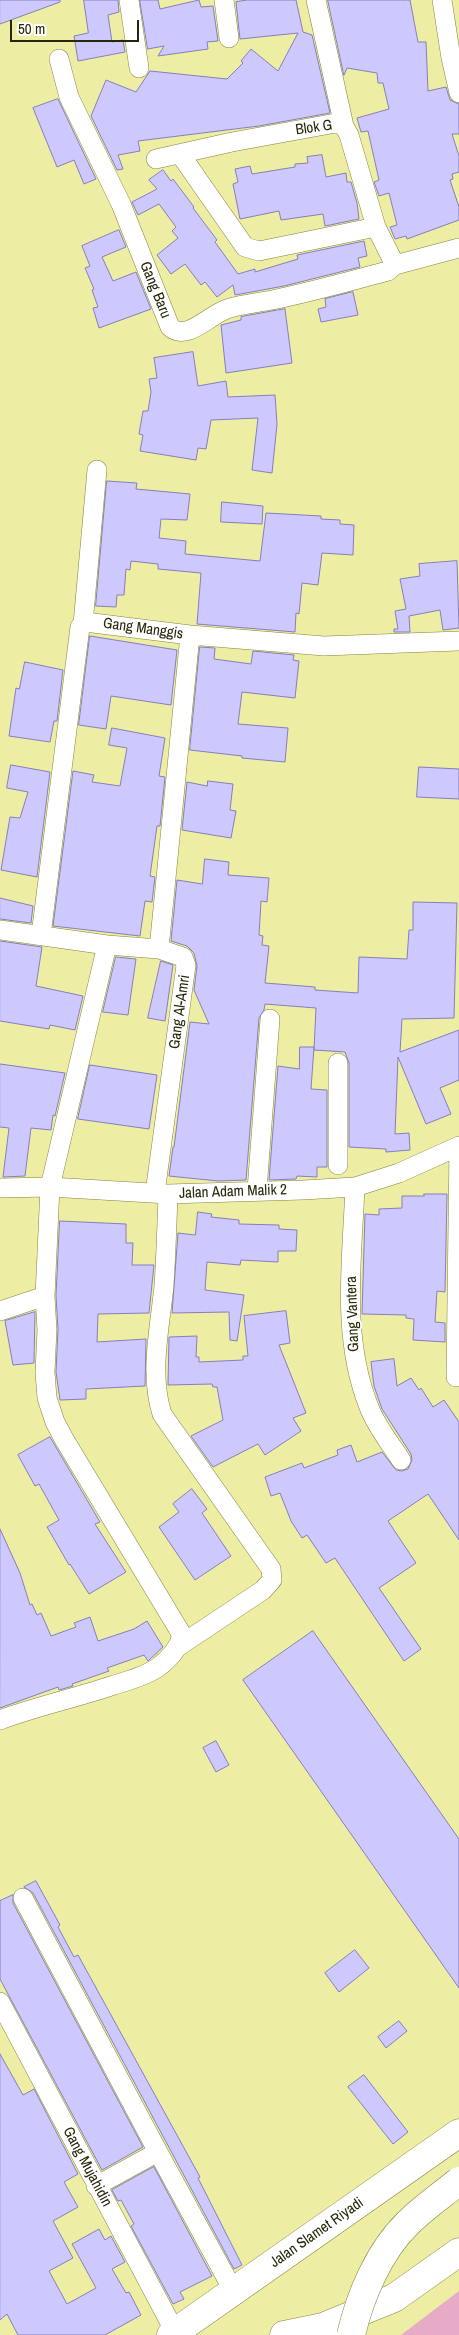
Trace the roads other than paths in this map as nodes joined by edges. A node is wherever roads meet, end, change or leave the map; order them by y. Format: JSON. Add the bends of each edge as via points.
{"nodes":[{"id":1,"x":129,"y":0,"type":"edge"},
{"id":2,"x":224,"y":0,"type":"edge"},
{"id":3,"x":316,"y":0,"type":"edge"},
{"id":4,"x":442,"y":0,"type":"edge"},
{"id":5,"x":229,"y":38,"type":"dead end"},
{"id":6,"x":59,"y":60,"type":"dead end"},
{"id":7,"x":139,"y":68,"type":"dead end"},
{"id":8,"x":459,"y":93,"type":"edge"},
{"id":9,"x":344,"y":126,"type":"junction"},
{"id":10,"x":180,"y":154,"type":"junction"},
{"id":11,"x":156,"y":159,"type":"dead end"},
{"id":12,"x":376,"y":227,"type":"junction"},
{"id":13,"x":459,"y":248,"type":"edge"},
{"id":14,"x":394,"y":265,"type":"junction"},
{"id":15,"x":97,"y":470,"type":"dead end"},
{"id":16,"x":83,"y":624,"type":"junction"},
{"id":17,"x":190,"y":635,"type":"junction"},
{"id":18,"x":459,"y":641,"type":"edge"},
{"id":19,"x":0,"y":930,"type":"edge"},
{"id":20,"x":41,"y":935,"type":"junction"},
{"id":21,"x":107,"y":945,"type":"junction"},
{"id":22,"x":159,"y":949,"type":"junction"},
{"id":23,"x":270,"y":1019,"type":"dead end"},
{"id":24,"x":338,"y":1063,"type":"dead end"},
{"id":25,"x":459,"y":1146,"type":"edge"},
{"id":26,"x":342,"y":1178,"type":"junction"},
{"id":27,"x":50,"y":1187,"type":"junction"},
{"id":28,"x":0,"y":1188,"type":"edge"},
{"id":29,"x":257,"y":1190,"type":"junction"},
{"id":30,"x":161,"y":1194,"type":"junction"},
{"id":31,"x":45,"y":1296,"type":"junction"},
{"id":32,"x":0,"y":1311,"type":"edge"},
{"id":33,"x":456,"y":1377,"type":"dead end"},
{"id":34,"x":401,"y":1460,"type":"dead end"},
{"id":35,"x":179,"y":1646,"type":"junction"},
{"id":36,"x":0,"y":1720,"type":"edge"},
{"id":37,"x":23,"y":1898,"type":"dead end"},
{"id":38,"x":0,"y":2002,"type":"edge"},
{"id":39,"x":459,"y":2133,"type":"edge"},
{"id":40,"x":158,"y":2152,"type":"junction"},
{"id":41,"x":459,"y":2181,"type":"edge"},
{"id":42,"x":96,"y":2186,"type":"junction"},
{"id":43,"x":459,"y":2252,"type":"edge"},
{"id":44,"x":234,"y":2292,"type":"junction"},
{"id":45,"x":173,"y":2334,"type":"edge"},
{"id":46,"x":284,"y":2335,"type":"edge"},
{"id":47,"x":351,"y":2335,"type":"edge"}],
"edges":[{"from":1,"to":7,"type":"street"},
{"from":2,"to":5,"type":"street"},
{"from":3,"to":9,"type":"street"},
{"from":4,"to":8,"type":"street"},
{"from":6,"to":14,"type":"street","name":"Gang Baru","via":[[69,97],[121,204],[170,327],[175,331],[184,333],[227,309],[388,271]]},
{"from":9,"to":10,"type":"street","name":"Blok G","via":[[336,123]]},
{"from":9,"to":12,"type":"street","name":"Blok G"},
{"from":10,"to":11,"type":"street","name":"Blok G"},
{"from":10,"to":12,"type":"street","via":[[245,247],[259,251]]},
{"from":12,"to":14,"type":"street","name":"Blok G"},
{"from":13,"to":14,"type":"street"},
{"from":15,"to":16,"type":"street"},
{"from":16,"to":17,"type":"street","name":"Gang Manggis","via":[[88,621]]},
{"from":16,"to":20,"type":"street","name":"Gang Manggis","via":[[80,627]]},
{"from":17,"to":18,"type":"street","name":"Gang Manggis","via":[[324,646]]},
{"from":17,"to":22,"type":"street"},
{"from":19,"to":20,"type":"street","name":"Gang Al-Amri"},
{"from":20,"to":21,"type":"street","name":"Gang Al-Amri"},
{"from":21,"to":22,"type":"street","name":"Gang Al-Amri"},
{"from":21,"to":27,"type":"street"},
{"from":22,"to":30,"type":"street","name":"Gang Al-Amri","via":[[183,957],[186,965]]},
{"from":23,"to":29,"type":"street"},
{"from":24,"to":26,"type":"street","name":"Gang Vantera"},
{"from":25,"to":26,"type":"street","name":"Jalan Adam Malik 2","via":[[399,1173]]},
{"from":25,"to":33,"type":"street"},
{"from":26,"to":29,"type":"street","name":"Jalan Adam Malik 2"},
{"from":26,"to":34,"type":"street","name":"Gang Vantera","via":[[354,1358],[369,1408]]},
{"from":27,"to":28,"type":"street","name":"Jalan Adam Malik 2"},
{"from":27,"to":30,"type":"street","name":"Jalan Adam Malik 2"},
{"from":27,"to":31,"type":"street"},
{"from":29,"to":30,"type":"street","name":"Jalan Adam Malik 2"},
{"from":30,"to":35,"type":"street","via":[[165,1268],[157,1397],[162,1414],[271,1570],[272,1580],[263,1590]]},
{"from":31,"to":32,"type":"street"},
{"from":31,"to":35,"type":"street","via":[[47,1398],[55,1422],[178,1626],[182,1635]]},
{"from":35,"to":36,"type":"street","via":[[157,1668],[128,1680]]},
{"from":37,"to":40,"type":"street"},
{"from":38,"to":42,"type":"street","name":"Gang Mujahidin"},
{"from":39,"to":44,"type":"highway","name":"Jalan Slamet Riyadi"},
{"from":40,"to":42,"type":"street"},
{"from":40,"to":44,"type":"street"},
{"from":41,"to":47,"type":"highway","bridge":true,"via":[[407,2223],[378,2263],[358,2306]]},
{"from":42,"to":45,"type":"street","name":"Gang Mujahidin"},
{"from":43,"to":46,"type":"highway","via":[[394,2298],[323,2327]]},
{"from":44,"to":45,"type":"highway","name":"Jalan Slamet Riyadi"}]}
